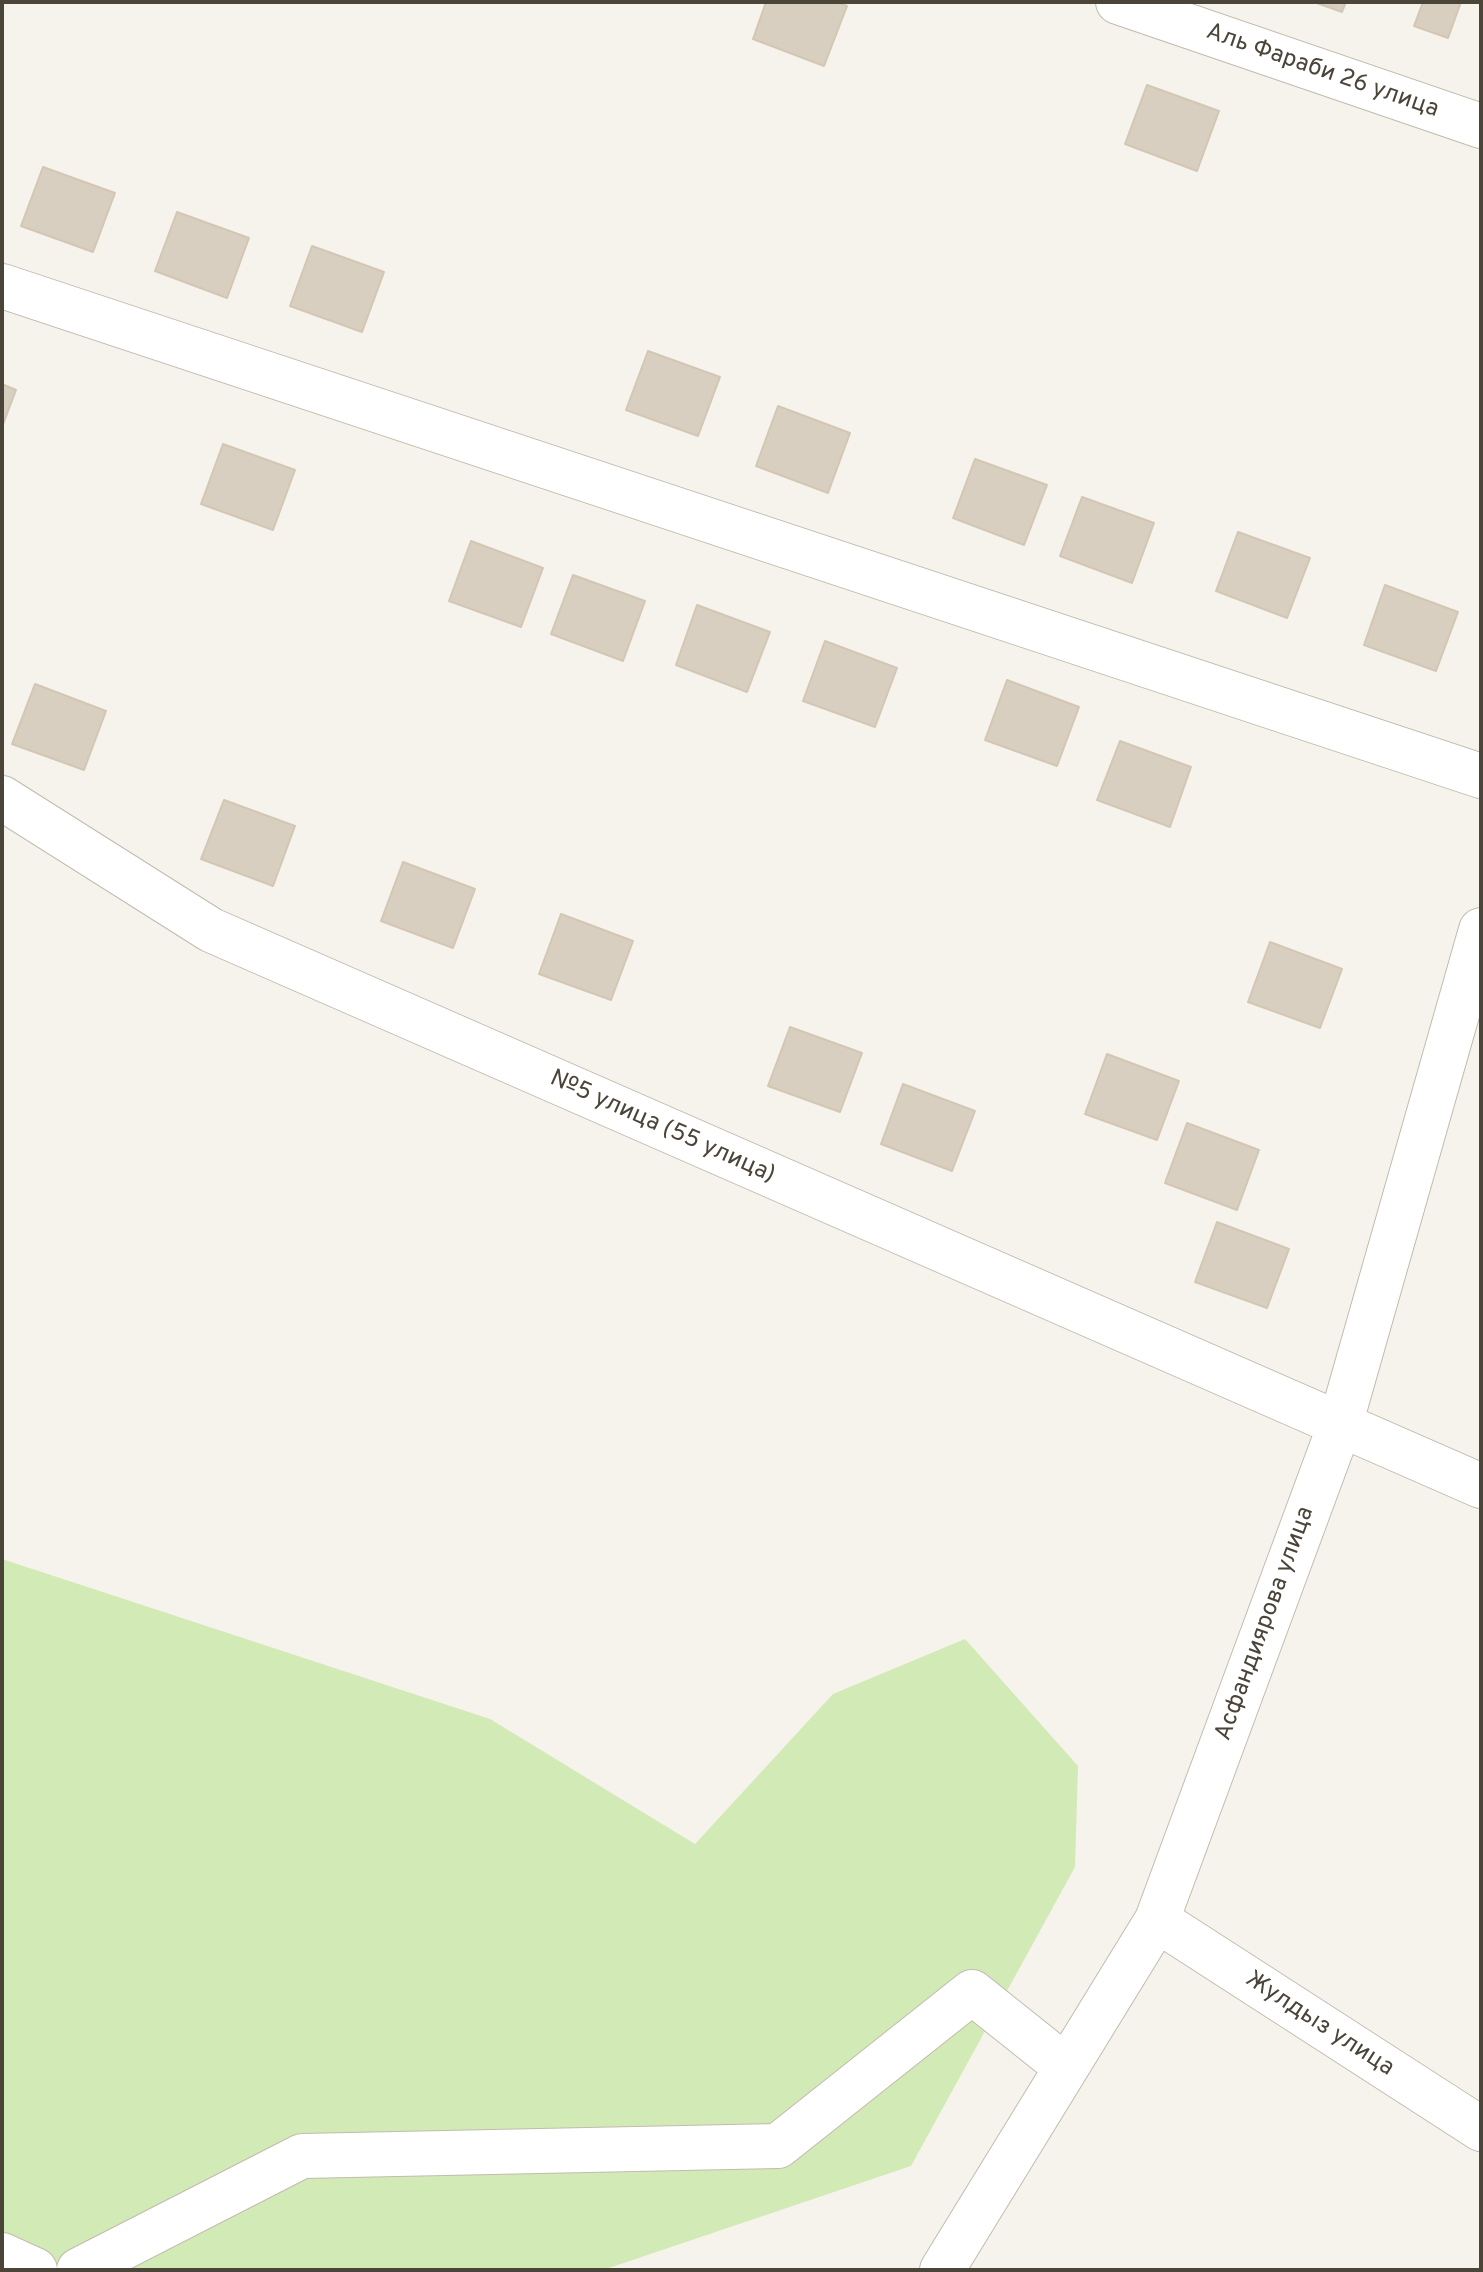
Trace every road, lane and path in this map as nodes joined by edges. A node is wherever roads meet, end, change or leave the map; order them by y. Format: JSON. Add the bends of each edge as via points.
{"nodes":[{"id":1,"x":1118,"y":2,"type":"edge"},
{"id":2,"x":1481,"y":126,"type":"edge"},
{"id":3,"x":2,"y":286,"type":"edge"},
{"id":4,"x":1481,"y":776,"type":"edge"},
{"id":5,"x":2,"y":798,"type":"edge"},
{"id":6,"x":1481,"y":930,"type":"edge"},
{"id":7,"x":1340,"y":1425,"type":"junction"},
{"id":8,"x":1481,"y":1486,"type":"edge"},
{"id":9,"x":1157,"y":1920,"type":"junction"},
{"id":10,"x":1066,"y":2067,"type":"junction"},
{"id":11,"x":1481,"y":2129,"type":"edge"},
{"id":12,"x":2,"y":2255,"type":"edge"},
{"id":13,"x":35,"y":2270,"type":"edge"},
{"id":14,"x":79,"y":2270,"type":"edge"},
{"id":15,"x":942,"y":2270,"type":"edge"}],
"edges":[{"from":1,"to":2,"type":"street","name":"Аль Фараби 26 улица"},
{"from":3,"to":4,"type":"street"},
{"from":5,"to":7,"type":"street","name":"№5 улица (55 улица)","via":[[211,930]]},
{"from":6,"to":7,"type":"street","name":"Асфандиярова улица"},
{"from":7,"to":8,"type":"street","name":"№5 улица (55 улица)"},
{"from":7,"to":9,"type":"street","name":"Асфандиярова улица"},
{"from":9,"to":10,"type":"street","name":"Асфандиярова улица"},
{"from":9,"to":11,"type":"street","name":"Жулдыз улица"},
{"from":10,"to":14,"type":"street","via":[[972,1992],[778,2146],[302,2156]]},
{"from":10,"to":15,"type":"street","name":"Асфандиярова улица"},
{"from":12,"to":13,"type":"street"}]}
